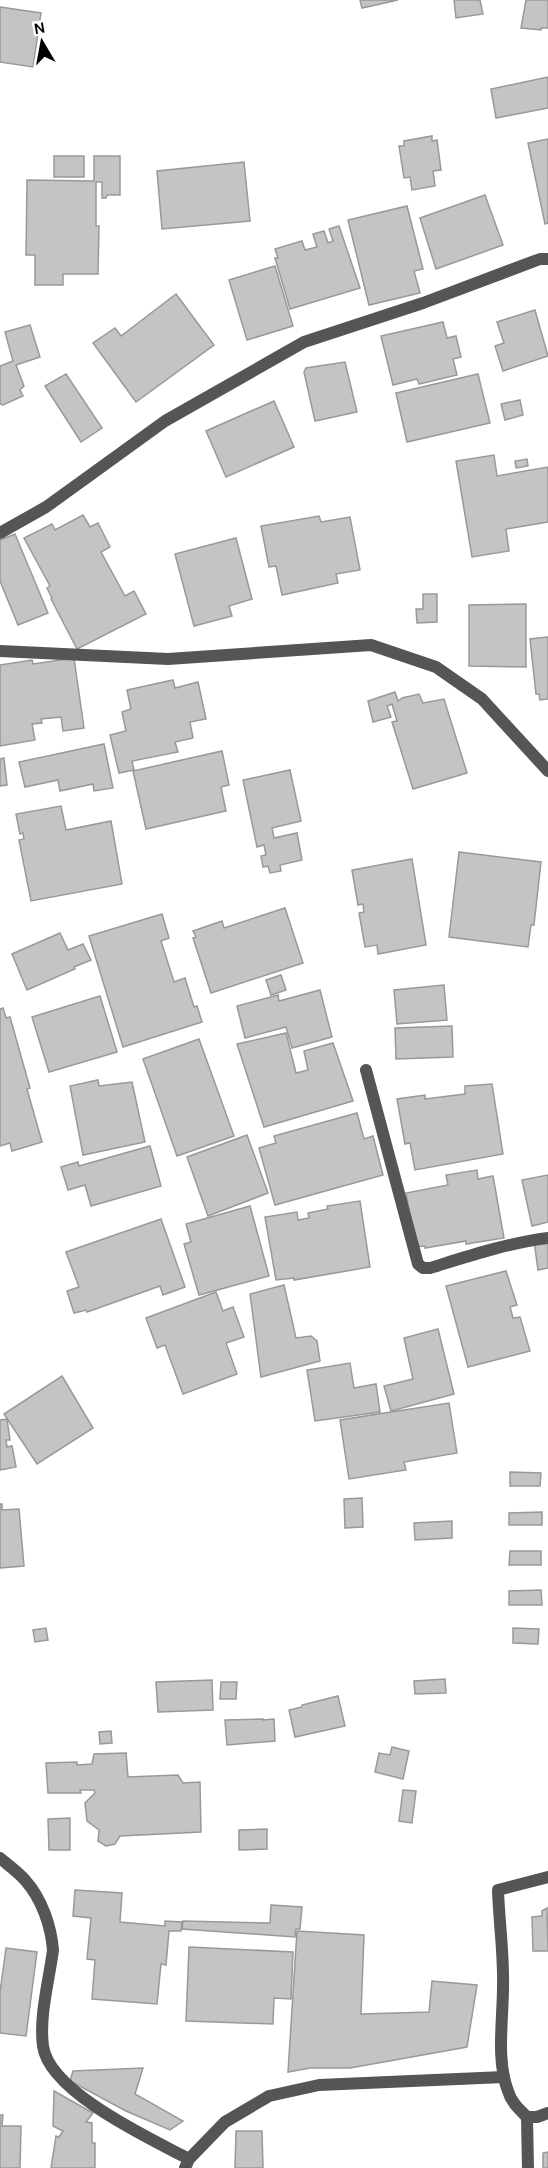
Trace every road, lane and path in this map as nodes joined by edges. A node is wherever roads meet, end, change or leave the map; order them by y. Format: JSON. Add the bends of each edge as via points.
{"nodes":[{"id":1,"x":548,"y":259,"type":"edge"},
{"id":2,"x":0,"y":533,"type":"edge"},
{"id":3,"x":0,"y":651,"type":"edge"},
{"id":4,"x":548,"y":771,"type":"edge"},
{"id":5,"x":366,"y":1070,"type":"dead end"},
{"id":6,"x":548,"y":1238,"type":"edge"},
{"id":7,"x":0,"y":1858,"type":"edge"},
{"id":8,"x":548,"y":1877,"type":"edge"},
{"id":9,"x":504,"y":2077,"type":"junction"},
{"id":10,"x":548,"y":2113,"type":"edge"},
{"id":11,"x":527,"y":2117,"type":"junction"},
{"id":12,"x":187,"y":2163,"type":"edge"},
{"id":13,"x":528,"y":2168,"type":"edge"}],
"edges":[{"from":1,"to":2,"type":"street","via":[[304,342],[165,421],[46,507]]},
{"from":3,"to":4,"type":"street","via":[[168,659],[371,645],[436,667],[482,699]]},
{"from":5,"to":6,"type":"street","via":[[418,1264],[430,1268]]},
{"from":7,"to":12,"type":"street","via":[[25,1880],[41,1904],[52,1938],[54,1950],[42,2028],[43,2049],[49,2064],[110,2117]]},
{"from":8,"to":9,"type":"street","via":[[498,1890]]},
{"from":9,"to":11,"type":"street","via":[[515,2105]]},
{"from":9,"to":12,"type":"street","via":[[319,2085],[269,2096],[225,2122]]},
{"from":10,"to":11,"type":"street"},
{"from":11,"to":13,"type":"street"}]}
